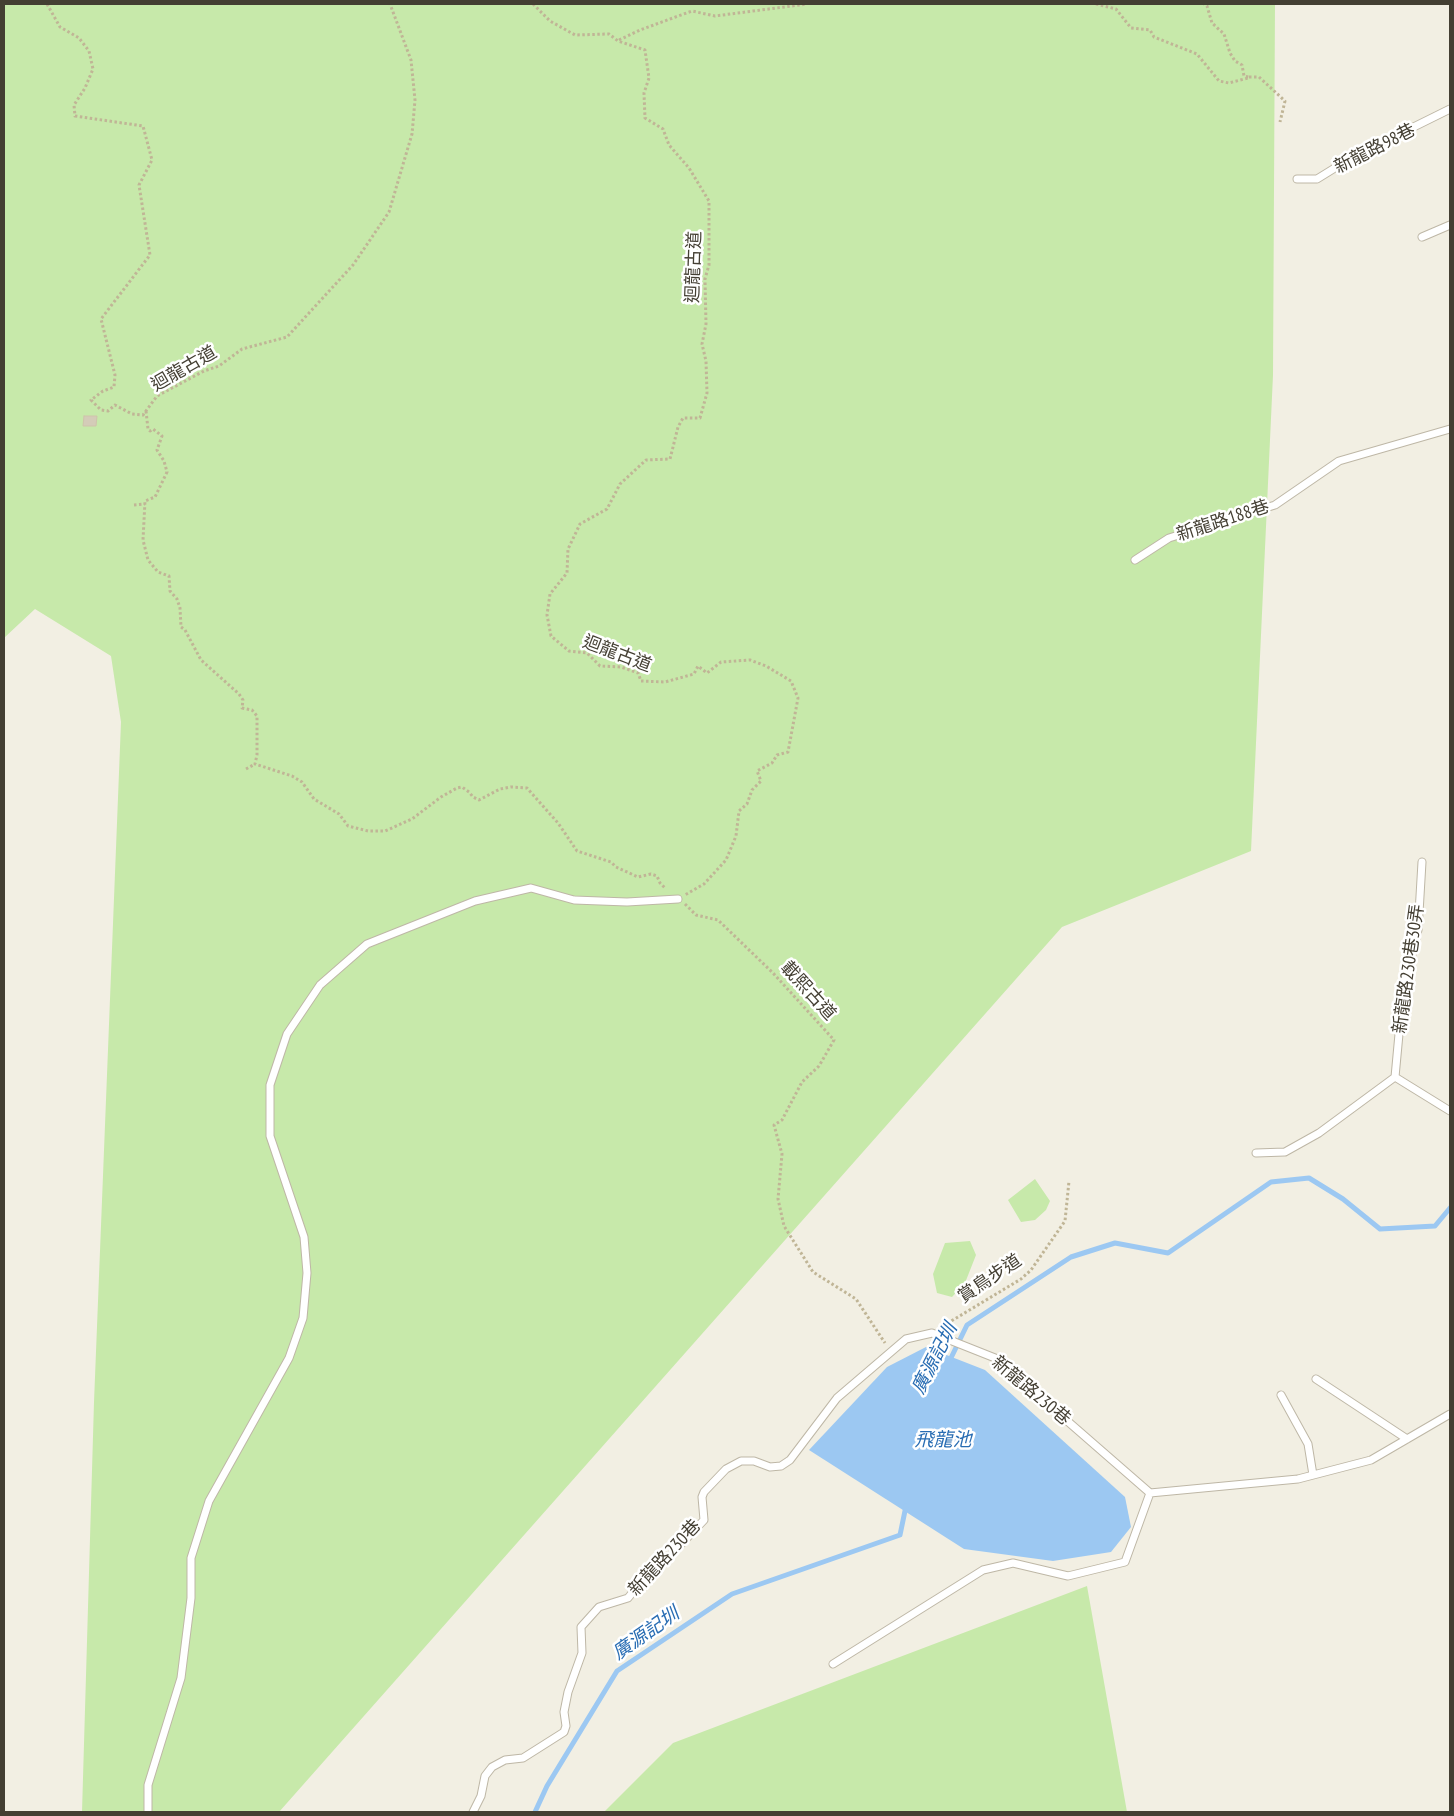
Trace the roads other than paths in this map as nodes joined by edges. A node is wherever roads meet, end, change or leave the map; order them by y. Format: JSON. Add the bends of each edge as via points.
{"nodes":[{"id":1,"x":1450,"y":109,"type":"edge"},
{"id":2,"x":1297,"y":179,"type":"dead end"},
{"id":3,"x":1450,"y":224,"type":"edge"},
{"id":4,"x":1422,"y":237,"type":"dead end"},
{"id":5,"x":1450,"y":429,"type":"edge"},
{"id":6,"x":1135,"y":560,"type":"dead end"},
{"id":7,"x":1422,"y":862,"type":"dead end"},
{"id":8,"x":678,"y":898,"type":"road end"},
{"id":9,"x":1395,"y":1077,"type":"junction"},
{"id":10,"x":1450,"y":1111,"type":"edge"},
{"id":11,"x":1256,"y":1153,"type":"dead end"},
{"id":12,"x":1316,"y":1379,"type":"dead end"},
{"id":13,"x":1281,"y":1395,"type":"dead end"},
{"id":14,"x":1450,"y":1414,"type":"edge"},
{"id":15,"x":1407,"y":1439,"type":"junction"},
{"id":16,"x":1313,"y":1475,"type":"junction"},
{"id":17,"x":1150,"y":1493,"type":"junction"},
{"id":18,"x":833,"y":1664,"type":"dead end"},
{"id":19,"x":148,"y":1812,"type":"edge"},
{"id":20,"x":473,"y":1812,"type":"edge"}],
"edges":[{"from":1,"to":2,"type":"lane","name":"新龍路98巷","via":[[1317,179]]},
{"from":3,"to":4,"type":"lane"},
{"from":5,"to":6,"type":"lane","name":"新龍路188巷","via":[[1340,461],[1275,505],[1168,538]]},
{"from":7,"to":9,"type":"lane","name":"新龍路230巷30弄","via":[[1418,930],[1403,991]]},
{"from":8,"to":19,"type":"lane","via":[[627,902],[574,900],[531,888],[475,901],[367,944],[320,985],[287,1034],[270,1085],[270,1136],[304,1237],[307,1273],[303,1318],[289,1358],[208,1501],[191,1558],[191,1598],[181,1678],[148,1785]]},
{"from":9,"to":10,"type":"lane"},
{"from":9,"to":11,"type":"lane","via":[[1319,1133],[1285,1152]]},
{"from":12,"to":15,"type":"lane"},
{"from":13,"to":16,"type":"lane","via":[[1308,1444]]},
{"from":14,"to":15,"type":"lane"},
{"from":15,"to":16,"type":"lane","via":[[1371,1460]]},
{"from":16,"to":17,"type":"lane","via":[[1298,1480]]},
{"from":17,"to":18,"type":"lane","via":[[1125,1562],[1068,1576],[1013,1563],[983,1570]]},
{"from":17,"to":20,"type":"lane","name":"新龍路230巷","via":[[995,1358],[932,1333],[906,1339],[837,1398],[790,1460],[781,1466],[770,1467],[754,1461],[741,1461],[726,1469],[704,1492],[704,1520],[628,1598],[599,1607],[581,1627],[582,1653],[568,1692],[564,1732],[523,1758],[505,1760],[492,1767],[485,1776],[481,1796]]}]}
